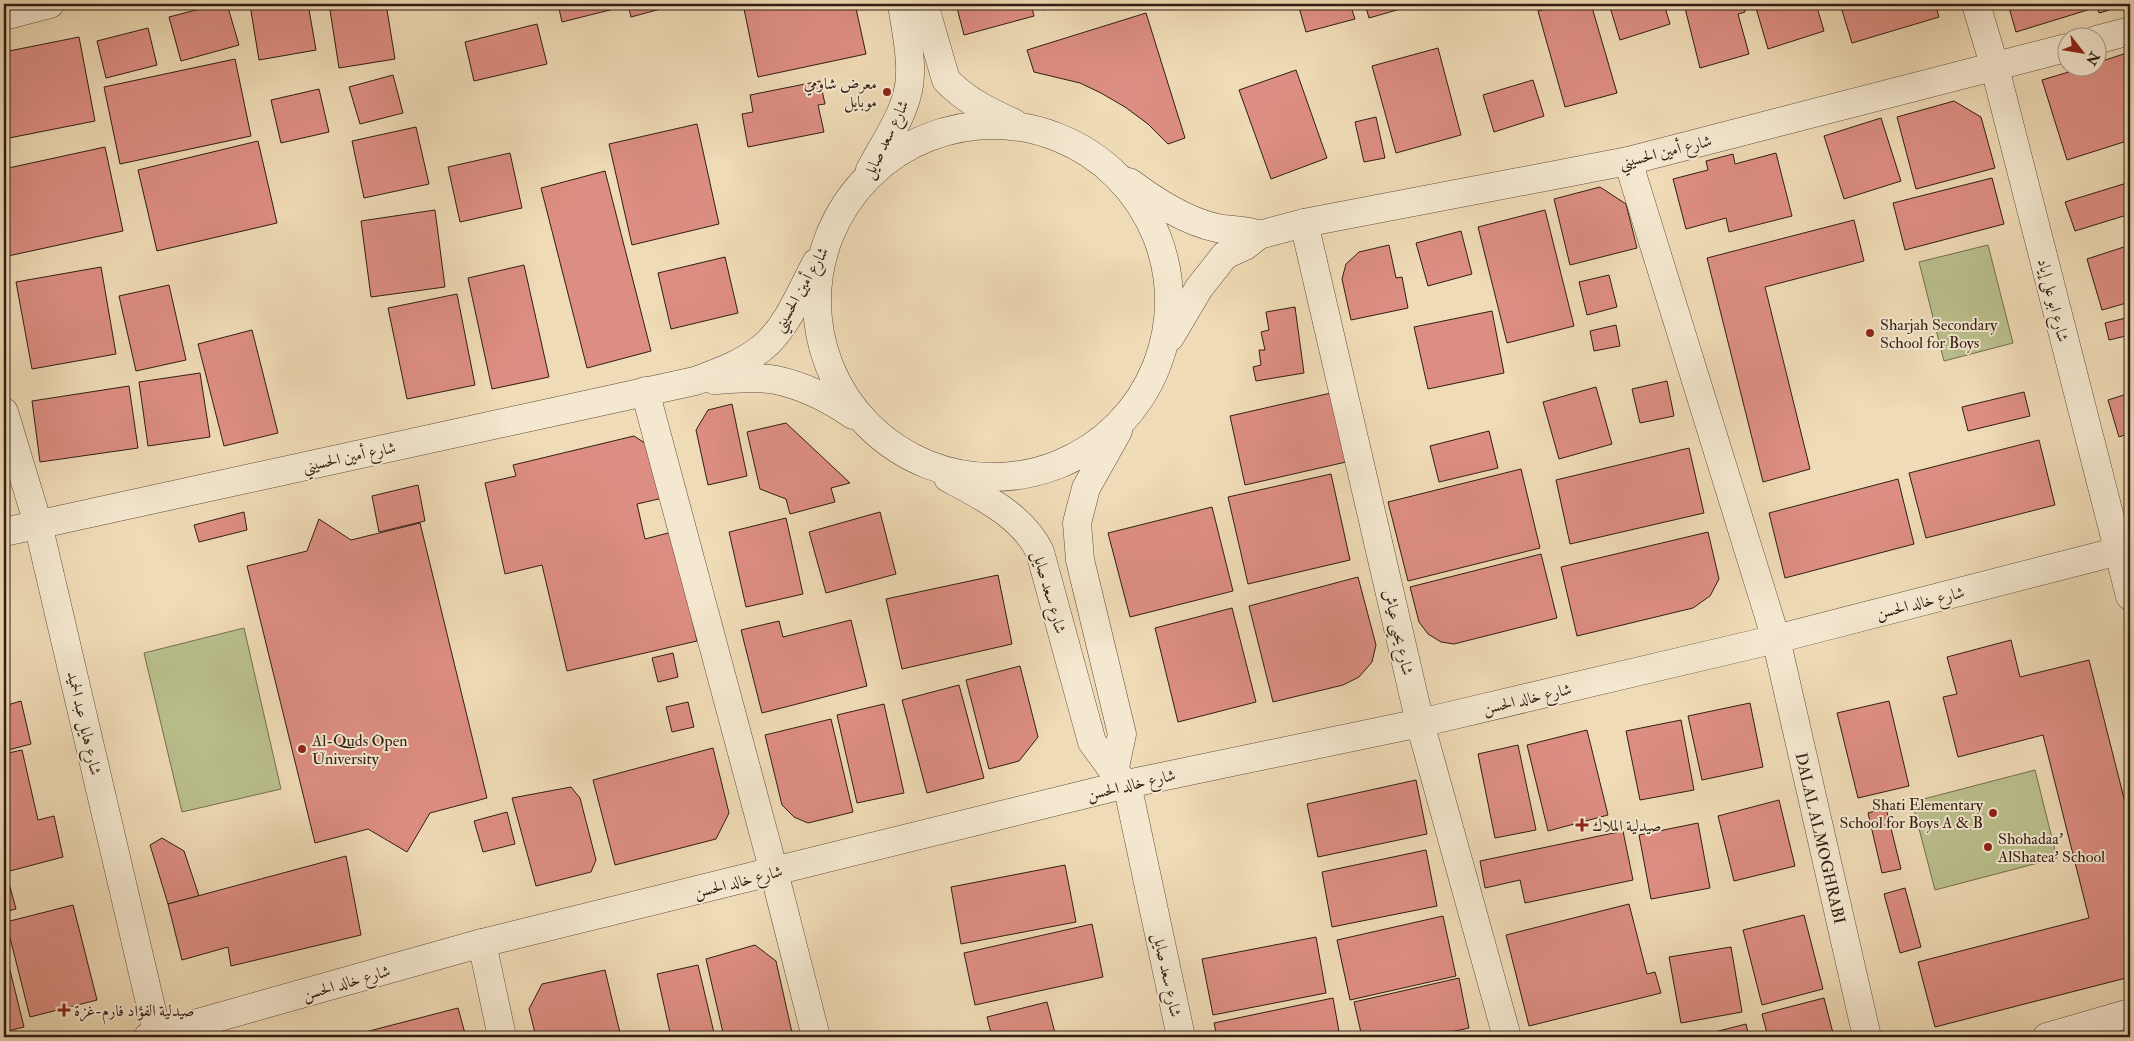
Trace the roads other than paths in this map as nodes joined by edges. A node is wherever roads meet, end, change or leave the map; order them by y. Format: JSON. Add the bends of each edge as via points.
{"nodes":[{"id":1,"x":50,"y":4,"type":"edge"},
{"id":2,"x":902,"y":4,"type":"edge"},
{"id":3,"x":924,"y":4,"type":"edge"},
{"id":4,"x":1976,"y":4,"type":"edge"},
{"id":5,"x":4,"y":16,"type":"edge"},
{"id":6,"x":2130,"y":31,"type":"edge"},
{"id":7,"x":2106,"y":37,"type":"edge"},
{"id":8,"x":2056,"y":51,"type":"edge"},
{"id":9,"x":1995,"y":68,"type":"junction"},
{"id":10,"x":1027,"y":128,"type":"junction"},
{"id":11,"x":1628,"y":161,"type":"junction"},
{"id":12,"x":1102,"y":162,"type":"junction"},
{"id":13,"x":862,"y":184,"type":"junction"},
{"id":14,"x":1304,"y":223,"type":"junction"},
{"id":15,"x":1259,"y":235,"type":"junction"},
{"id":16,"x":828,"y":241,"type":"junction"},
{"id":17,"x":1153,"y":372,"type":"junction"},
{"id":18,"x":695,"y":380,"type":"junction"},
{"id":19,"x":645,"y":391,"type":"junction"},
{"id":20,"x":1131,"y":410,"type":"junction"},
{"id":21,"x":4,"y":412,"type":"edge"},
{"id":22,"x":866,"y":423,"type":"junction"},
{"id":23,"x":922,"y":463,"type":"junction"},
{"id":24,"x":38,"y":524,"type":"junction"},
{"id":25,"x":4,"y":532,"type":"edge"},
{"id":26,"x":2119,"y":551,"type":"junction"},
{"id":27,"x":2130,"y":596,"type":"edge"},
{"id":28,"x":1776,"y":639,"type":"junction"},
{"id":29,"x":1420,"y":723,"type":"junction"},
{"id":30,"x":1120,"y":778,"type":"junction"},
{"id":31,"x":774,"y":872,"type":"junction"},
{"id":32,"x":482,"y":943,"type":"junction"},
{"id":33,"x":2130,"y":1013,"type":"edge"},
{"id":34,"x":155,"y":1037,"type":"edge"},
{"id":35,"x":502,"y":1037,"type":"edge"},
{"id":36,"x":816,"y":1037,"type":"edge"},
{"id":37,"x":1181,"y":1037,"type":"edge"},
{"id":38,"x":1506,"y":1037,"type":"edge"},
{"id":39,"x":1867,"y":1037,"type":"edge"},
{"id":40,"x":2047,"y":1037,"type":"edge"}],
"edges":[{"from":1,"to":5,"type":"street"},
{"from":2,"to":13,"type":"street","name":"شارع سعد صايل","via":[[910,74],[908,89],[903,107]]},
{"from":3,"to":10,"type":"street","via":[[946,80],[988,112]]},
{"from":4,"to":9,"type":"street","name":"شارع ابو على إياد"},
{"from":6,"to":7,"type":"street"},
{"from":8,"to":9,"type":"street","name":"شارع أمين الحسيني"},
{"from":9,"to":11,"type":"street","name":"شارع أمين الحسيني"},
{"from":9,"to":26,"type":"street","name":"شارع ابو على إياد"},
{"from":10,"to":12,"type":"street","via":[[1077,146]]},
{"from":10,"to":13,"type":"street","via":[[993,125],[940,133],[896,154]]},
{"from":11,"to":14,"type":"street","name":"شارع أمين الحسيني"},
{"from":11,"to":28,"type":"street","name":"DALAL ALMOGHRABI"},
{"from":12,"to":15,"type":"street","name":"شارع أمين الحسيني","via":[[1139,189],[1199,223],[1248,230]]},
{"from":12,"to":17,"type":"street","via":[[1124,183],[1141,206],[1164,251],[1168,306],[1166,329]]},
{"from":13,"to":16,"type":"street","via":[[837,220]]},
{"from":14,"to":15,"type":"street","name":"شارع أمين الحسيني"},
{"from":14,"to":29,"type":"street","name":"شارع يحيى عياش"},
{"from":15,"to":17,"type":"street","name":"شارع أمين الحسيني","via":[[1225,255],[1211,270],[1176,324]]},
{"from":16,"to":18,"type":"street","name":"شارع أمين الحسيني","via":[[781,326],[762,348],[729,368]]},
{"from":16,"to":22,"type":"street","via":[[818,285],[820,334],[837,384]]},
{"from":17,"to":20,"type":"street"},
{"from":18,"to":19,"type":"street","name":"شارع أمين الحسيني"},
{"from":18,"to":22,"type":"street","name":"شارع أمين الحسيني","via":[[776,380],[812,391]]},
{"from":19,"to":24,"type":"street","name":"شارع أمين الحسيني"},
{"from":19,"to":31,"type":"street"},
{"from":20,"to":23,"type":"street","via":[[1099,442],[1057,465],[1036,472],[978,477]]},
{"from":20,"to":30,"type":"street","name":"شارع سعد صايل","via":[[1086,488],[1077,523],[1080,560],[1122,734]]},
{"from":21,"to":24,"type":"street","name":"شارع هايل عبد الحميد"},
{"from":22,"to":23,"type":"street","via":[[896,448]]},
{"from":23,"to":30,"type":"street","name":"شارع سعد صايل","via":[[1002,509],[1036,543],[1092,742]]},
{"from":24,"to":25,"type":"street","name":"شارع أمين الحسيني"},
{"from":24,"to":34,"type":"street","name":"شارع هايل عبد الحميد"},
{"from":26,"to":27,"type":"street","name":"شارع ابو على إياد"},
{"from":26,"to":28,"type":"street","name":"شارع خالد الحسن"},
{"from":28,"to":29,"type":"street","name":"شارع خالد الحسن"},
{"from":28,"to":39,"type":"street","name":"DALAL ALMOGHRABI"},
{"from":29,"to":30,"type":"street","name":"شارع خالد الحسن"},
{"from":29,"to":38,"type":"street","name":"شارع يحيى عياش"},
{"from":30,"to":31,"type":"street","name":"شارع خالد الحسن"},
{"from":30,"to":37,"type":"street","name":"شارع سعد صايل"},
{"from":31,"to":32,"type":"street","name":"شارع خالد الحسن"},
{"from":31,"to":36,"type":"street"},
{"from":32,"to":34,"type":"street","name":"شارع خالد الحسن"},
{"from":32,"to":35,"type":"street"},
{"from":33,"to":40,"type":"street"}]}
